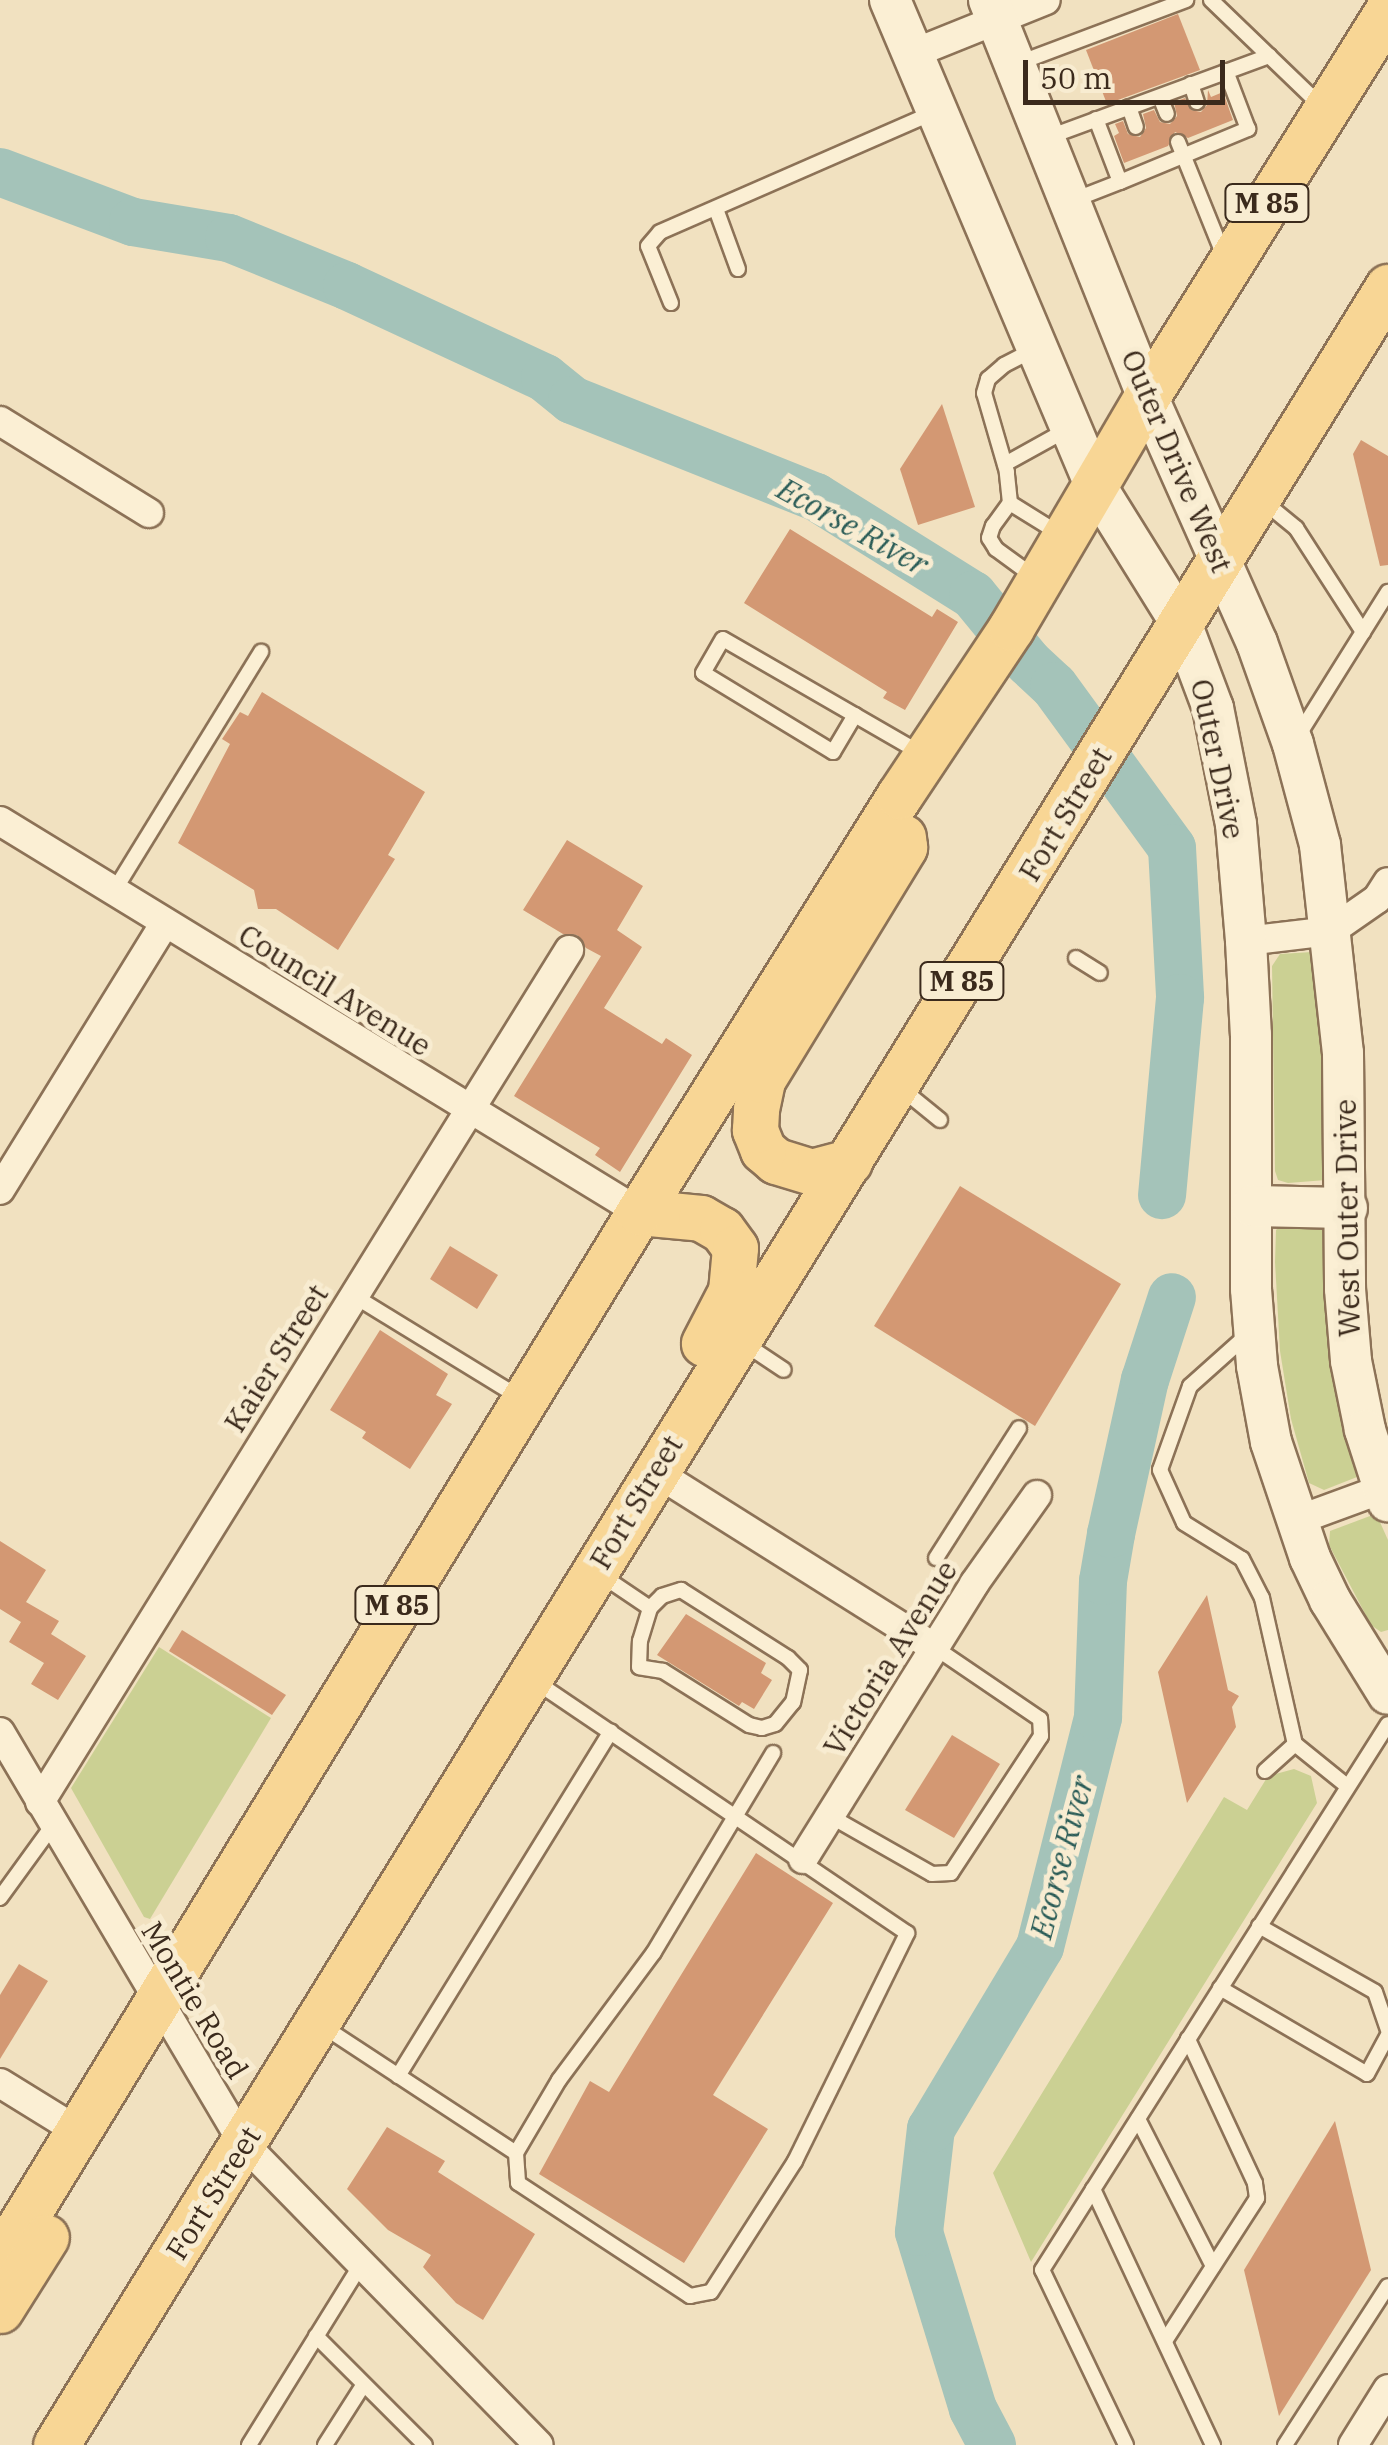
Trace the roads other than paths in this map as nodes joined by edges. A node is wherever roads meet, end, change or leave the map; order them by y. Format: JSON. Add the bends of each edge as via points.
{"nodes":[{"id":1,"x":890,"y":0,"type":"edge"},
{"id":2,"x":1046,"y":0,"type":"edge"},
{"id":3,"x":1186,"y":0,"type":"edge"},
{"id":4,"x":1211,"y":0,"type":"edge"},
{"id":5,"x":993,"y":10,"type":"edge"},
{"id":6,"x":1388,"y":10,"type":"edge"},
{"id":7,"x":912,"y":54,"type":"junction"},
{"id":8,"x":1269,"y":56,"type":"junction"},
{"id":9,"x":1016,"y":64,"type":"junction"},
{"id":10,"x":1226,"y":72,"type":"junction"},
{"id":11,"x":1191,"y":84,"type":"junction"},
{"id":12,"x":1160,"y":96,"type":"junction"},
{"id":13,"x":1197,"y":102,"type":"dead end"},
{"id":14,"x":1129,"y":107,"type":"junction"},
{"id":15,"x":1326,"y":110,"type":"junction"},
{"id":16,"x":936,"y":111,"type":"junction"},
{"id":17,"x":1167,"y":114,"type":"dead end"},
{"id":18,"x":1096,"y":120,"type":"junction"},
{"id":19,"x":1136,"y":126,"type":"dead end"},
{"id":20,"x":1046,"y":138,"type":"junction"},
{"id":21,"x":1180,"y":149,"type":"junction"},
{"id":22,"x":1120,"y":182,"type":"junction"},
{"id":23,"x":1070,"y":201,"type":"junction"},
{"id":24,"x":716,"y":208,"type":"junction"},
{"id":25,"x":1228,"y":266,"type":"junction"},
{"id":26,"x":738,"y":269,"type":"dead end"},
{"id":27,"x":1388,"y":287,"type":"edge"},
{"id":28,"x":671,"y":303,"type":"dead end"},
{"id":29,"x":1037,"y":348,"type":"junction"},
{"id":30,"x":1147,"y":396,"type":"junction"},
{"id":31,"x":0,"y":421,"type":"edge"},
{"id":32,"x":1071,"y":428,"type":"junction"},
{"id":33,"x":1005,"y":464,"type":"junction"},
{"id":34,"x":1096,"y":484,"type":"junction"},
{"id":35,"x":1259,"y":497,"type":"junction"},
{"id":36,"x":1010,"y":503,"type":"junction"},
{"id":37,"x":148,"y":513,"type":"dead end"},
{"id":38,"x":1064,"y":538,"type":"junction"},
{"id":39,"x":1220,"y":560,"type":"junction"},
{"id":40,"x":1388,"y":592,"type":"edge"},
{"id":41,"x":1032,"y":593,"type":"junction"},
{"id":42,"x":1181,"y":623,"type":"junction"},
{"id":43,"x":1363,"y":632,"type":"junction"},
{"id":44,"x":262,"y":652,"type":"dead end"},
{"id":45,"x":855,"y":715,"type":"junction"},
{"id":46,"x":1293,"y":744,"type":"junction"},
{"id":47,"x":926,"y":756,"type":"junction"},
{"id":48,"x":900,"y":796,"type":"junction"},
{"id":49,"x":0,"y":821,"type":"edge"},
{"id":50,"x":1388,"y":882,"type":"edge"},
{"id":51,"x":114,"y":892,"type":"junction"},
{"id":52,"x":164,"y":923,"type":"junction"},
{"id":53,"x":1331,"y":931,"type":"junction"},
{"id":54,"x":1246,"y":941,"type":"junction"},
{"id":55,"x":569,"y":950,"type":"dead end"},
{"id":56,"x":1076,"y":958,"type":"dead end"},
{"id":57,"x":1100,"y":973,"type":"dead end"},
{"id":58,"x":898,"y":1085,"type":"junction"},
{"id":59,"x":467,"y":1110,"type":"junction"},
{"id":60,"x":940,"y":1120,"type":"dead end"},
{"id":61,"x":849,"y":1162,"type":"junction"},
{"id":62,"x":0,"y":1190,"type":"edge"},
{"id":63,"x":1252,"y":1206,"type":"junction"},
{"id":64,"x":1347,"y":1208,"type":"junction"},
{"id":65,"x":639,"y":1212,"type":"junction"},
{"id":66,"x":352,"y":1295,"type":"junction"},
{"id":67,"x":1254,"y":1329,"type":"junction"},
{"id":68,"x":737,"y":1339,"type":"junction"},
{"id":69,"x":784,"y":1370,"type":"dead end"},
{"id":70,"x":524,"y":1400,"type":"junction"},
{"id":71,"x":1018,"y":1428,"type":"dead end"},
{"id":72,"x":654,"y":1471,"type":"junction"},
{"id":73,"x":1386,"y":1492,"type":"edge"},
{"id":74,"x":1037,"y":1495,"type":"dead end"},
{"id":75,"x":1296,"y":1522,"type":"junction"},
{"id":76,"x":936,"y":1558,"type":"dead end"},
{"id":77,"x":595,"y":1570,"type":"junction"},
{"id":78,"x":650,"y":1608,"type":"junction"},
{"id":79,"x":934,"y":1647,"type":"junction"},
{"id":80,"x":1381,"y":1669,"type":"edge"},
{"id":81,"x":534,"y":1672,"type":"junction"},
{"id":82,"x":1388,"y":1724,"type":"edge"},
{"id":83,"x":610,"y":1731,"type":"junction"},
{"id":84,"x":0,"y":1732,"type":"edge"},
{"id":85,"x":1295,"y":1744,"type":"junction"},
{"id":86,"x":773,"y":1752,"type":"dead end"},
{"id":87,"x":1265,"y":1771,"type":"dead end"},
{"id":88,"x":1348,"y":1786,"type":"junction"},
{"id":89,"x":46,"y":1813,"type":"junction"},
{"id":90,"x":737,"y":1815,"type":"junction"},
{"id":91,"x":830,"y":1816,"type":"junction"},
{"id":92,"x":803,"y":1859,"type":"junction"},
{"id":93,"x":0,"y":1898,"type":"edge"},
{"id":94,"x":1259,"y":1926,"type":"junction"},
{"id":95,"x":1220,"y":1988,"type":"junction"},
{"id":96,"x":156,"y":1998,"type":"junction"},
{"id":97,"x":318,"y":2023,"type":"junction"},
{"id":98,"x":1388,"y":2032,"type":"edge"},
{"id":99,"x":1188,"y":2039,"type":"junction"},
{"id":100,"x":398,"y":2076,"type":"junction"},
{"id":101,"x":0,"y":2084,"type":"edge"},
{"id":102,"x":1138,"y":2119,"type":"junction"},
{"id":103,"x":72,"y":2138,"type":"junction"},
{"id":104,"x":244,"y":2144,"type":"junction"},
{"id":105,"x":516,"y":2153,"type":"junction"},
{"id":106,"x":1094,"y":2189,"type":"junction"},
{"id":107,"x":0,"y":2258,"type":"edge"},
{"id":108,"x":362,"y":2262,"type":"junction"},
{"id":109,"x":1213,"y":2266,"type":"junction"},
{"id":110,"x":1388,"y":2286,"type":"edge"},
{"id":111,"x":0,"y":2310,"type":"edge"},
{"id":112,"x":316,"y":2336,"type":"junction"},
{"id":113,"x":1165,"y":2341,"type":"junction"},
{"id":114,"x":364,"y":2384,"type":"junction"},
{"id":115,"x":1388,"y":2388,"type":"edge"},
{"id":116,"x":56,"y":2445,"type":"edge"},
{"id":117,"x":249,"y":2445,"type":"edge"},
{"id":118,"x":325,"y":2445,"type":"edge"},
{"id":119,"x":425,"y":2445,"type":"edge"},
{"id":120,"x":539,"y":2445,"type":"edge"},
{"id":121,"x":1126,"y":2445,"type":"edge"},
{"id":122,"x":1213,"y":2445,"type":"edge"},
{"id":123,"x":1285,"y":2445,"type":"edge"},
{"id":124,"x":1353,"y":2445,"type":"edge"}],
"edges":[{"from":1,"to":7,"type":"main road","name":"Outer Drive"},
{"from":2,"to":5,"type":"street"},
{"from":3,"to":9,"type":"lane"},
{"from":4,"to":8,"type":"lane"},
{"from":5,"to":7,"type":"street"},
{"from":5,"to":9,"type":"main road","name":"Outer Drive West"},
{"from":6,"to":15,"type":"main road","number":"M 85"},
{"from":7,"to":16,"type":"main road","name":"Outer Drive"},
{"from":8,"to":10,"type":"lane"},
{"from":8,"to":15,"type":"lane"},
{"from":9,"to":20,"type":"main road","name":"Outer Drive West"},
{"from":10,"to":11,"type":"lane"},
{"from":10,"to":21,"type":"lane","via":[[1248,129]]},
{"from":11,"to":12,"type":"lane"},
{"from":11,"to":13,"type":"lane"},
{"from":12,"to":14,"type":"lane"},
{"from":12,"to":17,"type":"lane"},
{"from":14,"to":18,"type":"lane"},
{"from":14,"to":19,"type":"lane"},
{"from":15,"to":25,"type":"main road","number":"M 85"},
{"from":16,"to":24,"type":"lane"},
{"from":16,"to":29,"type":"main road","name":"Outer Drive"},
{"from":18,"to":20,"type":"lane"},
{"from":18,"to":22,"type":"lane"},
{"from":20,"to":23,"type":"main road","name":"Outer Drive West"},
{"from":21,"to":22,"type":"lane"},
{"from":21,"to":25,"type":"lane"},
{"from":22,"to":23,"type":"lane"},
{"from":23,"to":30,"type":"main road","name":"Outer Drive West"},
{"from":24,"to":26,"type":"lane"},
{"from":24,"to":28,"type":"lane","via":[[660,232],[648,246]]},
{"from":25,"to":30,"type":"main road","number":"M 85"},
{"from":27,"to":35,"type":"main road","number":"M 85"},
{"from":29,"to":32,"type":"main road","name":"Outer Drive"},
{"from":29,"to":33,"type":"lane","via":[[1004,365],[984,393]]},
{"from":30,"to":34,"type":"main road","number":"M 85"},
{"from":30,"to":39,"type":"main road","name":"Outer Drive West"},
{"from":31,"to":37,"type":"street"},
{"from":32,"to":33,"type":"lane"},
{"from":32,"to":34,"type":"main road","name":"Outer Drive"},
{"from":33,"to":36,"type":"lane"},
{"from":34,"to":38,"type":"main road","number":"M 85"},
{"from":34,"to":42,"type":"main road","name":"Outer Drive"},
{"from":35,"to":39,"type":"main road","number":"M 85"},
{"from":35,"to":43,"type":"lane","via":[[1296,528]]},
{"from":36,"to":38,"type":"lane"},
{"from":36,"to":41,"type":"lane","via":[[989,538]]},
{"from":38,"to":41,"type":"main road","number":"M 85"},
{"from":39,"to":42,"type":"main road","name":"Fort Street","number":"M 85"},
{"from":39,"to":46,"type":"main road","name":"Outer Drive West"},
{"from":40,"to":43,"type":"lane"},
{"from":41,"to":47,"type":"main road","number":"M 85"},
{"from":42,"to":54,"type":"main road","name":"Outer Drive","via":[[1213,708],[1236,824]]},
{"from":42,"to":58,"type":"main road","name":"Fort Street","number":"M 85"},
{"from":43,"to":46,"type":"lane"},
{"from":44,"to":51,"type":"lane"},
{"from":45,"to":45,"type":"lane","via":[[723,639],[703,673],[833,752]]},
{"from":45,"to":47,"type":"lane"},
{"from":46,"to":53,"type":"main road","name":"Outer Drive West","via":[[1320,845]]},
{"from":47,"to":48,"type":"main road","number":"M 85"},
{"from":48,"to":61,"type":"main road","via":[[904,846],[762,1080],[756,1109],[755,1130],[776,1161],[812,1172]]},
{"from":48,"to":65,"type":"main road","number":"M 85"},
{"from":49,"to":51,"type":"street","name":"Council Avenue"},
{"from":50,"to":53,"type":"street","via":[[1377,900]]},
{"from":51,"to":52,"type":"street","name":"Council Avenue"},
{"from":52,"to":59,"type":"street","name":"Council Avenue"},
{"from":52,"to":62,"type":"street"},
{"from":53,"to":54,"type":"street"},
{"from":53,"to":64,"type":"main road","name":"West Outer Drive"},
{"from":54,"to":63,"type":"main road","name":"Outer Drive"},
{"from":55,"to":59,"type":"street","name":"Kaier Street"},
{"from":56,"to":57,"type":"lane"},
{"from":58,"to":60,"type":"lane"},
{"from":58,"to":61,"type":"main road","name":"Fort Street","number":"M 85"},
{"from":59,"to":65,"type":"street","name":"Council Avenue"},
{"from":59,"to":66,"type":"street","name":"Kaier Street"},
{"from":61,"to":68,"type":"main road","name":"Fort Street","number":"M 85"},
{"from":63,"to":64,"type":"main road"},
{"from":63,"to":67,"type":"main road","name":"Outer Drive"},
{"from":64,"to":73,"type":"main road","name":"West Outer Drive","via":[[1351,1360]]},
{"from":65,"to":70,"type":"main road","number":"M 85"},
{"from":65,"to":81,"type":"main road","via":[[712,1222],[735,1248],[736,1274],[725,1309],[568,1562]]},
{"from":66,"to":70,"type":"lane"},
{"from":66,"to":89,"type":"street","name":"Kaier Street"},
{"from":67,"to":75,"type":"main road","name":"Outer Drive","via":[[1271,1442]]},
{"from":67,"to":85,"type":"lane","via":[[1190,1386],[1160,1470],[1184,1523],[1242,1559],[1262,1598]]},
{"from":68,"to":69,"type":"lane"},
{"from":68,"to":72,"type":"main road","name":"Fort Street","number":"M 85"},
{"from":70,"to":96,"type":"main road","number":"M 85"},
{"from":71,"to":76,"type":"lane"},
{"from":72,"to":77,"type":"main road","name":"Fort Street","number":"M 85"},
{"from":72,"to":79,"type":"street"},
{"from":73,"to":75,"type":"street"},
{"from":74,"to":79,"type":"street","name":"Victoria Avenue"},
{"from":75,"to":80,"type":"main road","via":[[1330,1600]]},
{"from":77,"to":78,"type":"lane"},
{"from":77,"to":81,"type":"main road","name":"Fort Street","number":"M 85"},
{"from":78,"to":78,"type":"lane","via":[[640,1666],[663,1672],[749,1725],[762,1728],[784,1717],[799,1685],[800,1670],[788,1658],[681,1590]]},
{"from":79,"to":91,"type":"street","name":"Victoria Avenue"},
{"from":79,"to":91,"type":"lane","via":[[1040,1719],[1040,1736],[951,1873],[932,1874]]},
{"from":81,"to":83,"type":"lane"},
{"from":81,"to":97,"type":"main road","name":"Fort Street","number":"M 85"},
{"from":82,"to":88,"type":"lane"},
{"from":83,"to":90,"type":"lane"},
{"from":83,"to":100,"type":"lane"},
{"from":84,"to":89,"type":"street","name":"Montie Road"},
{"from":85,"to":87,"type":"lane"},
{"from":85,"to":88,"type":"lane"},
{"from":86,"to":90,"type":"lane"},
{"from":88,"to":94,"type":"lane"},
{"from":89,"to":93,"type":"lane"},
{"from":89,"to":96,"type":"street","name":"Montie Road"},
{"from":90,"to":92,"type":"lane"},
{"from":90,"to":105,"type":"lane","via":[[654,1952],[559,2080]]},
{"from":91,"to":92,"type":"street","name":"Victoria Avenue"},
{"from":92,"to":105,"type":"lane","via":[[907,1933],[795,2161],[711,2292],[690,2296],[518,2183]]},
{"from":94,"to":95,"type":"lane"},
{"from":94,"to":98,"type":"lane","via":[[1375,1992]]},
{"from":95,"to":98,"type":"lane","via":[[1367,2074]]},
{"from":95,"to":99,"type":"lane"},
{"from":96,"to":103,"type":"main road","number":"M 85"},
{"from":96,"to":104,"type":"street","name":"Montie Road"},
{"from":97,"to":100,"type":"lane"},
{"from":97,"to":104,"type":"main road","name":"Fort Street","number":"M 85"},
{"from":99,"to":102,"type":"lane"},
{"from":99,"to":109,"type":"lane","via":[[1257,2198]]},
{"from":100,"to":105,"type":"lane"},
{"from":101,"to":103,"type":"street"},
{"from":102,"to":106,"type":"lane"},
{"from":102,"to":109,"type":"lane"},
{"from":103,"to":107,"type":"main road","number":"M 85"},
{"from":103,"to":111,"type":"main road","via":[[65,2207]]},
{"from":104,"to":108,"type":"street","name":"Montie Road"},
{"from":104,"to":116,"type":"main road","name":"Fort Street","number":"M 85"},
{"from":106,"to":113,"type":"lane"},
{"from":106,"to":121,"type":"lane","via":[[1042,2270]]},
{"from":108,"to":112,"type":"lane"},
{"from":108,"to":120,"type":"street","name":"Montie Road"},
{"from":109,"to":113,"type":"lane"},
{"from":110,"to":123,"type":"lane"},
{"from":112,"to":114,"type":"lane"},
{"from":112,"to":117,"type":"lane"},
{"from":113,"to":122,"type":"lane"},
{"from":114,"to":118,"type":"lane"},
{"from":114,"to":119,"type":"lane"},
{"from":115,"to":124,"type":"street"}]}
